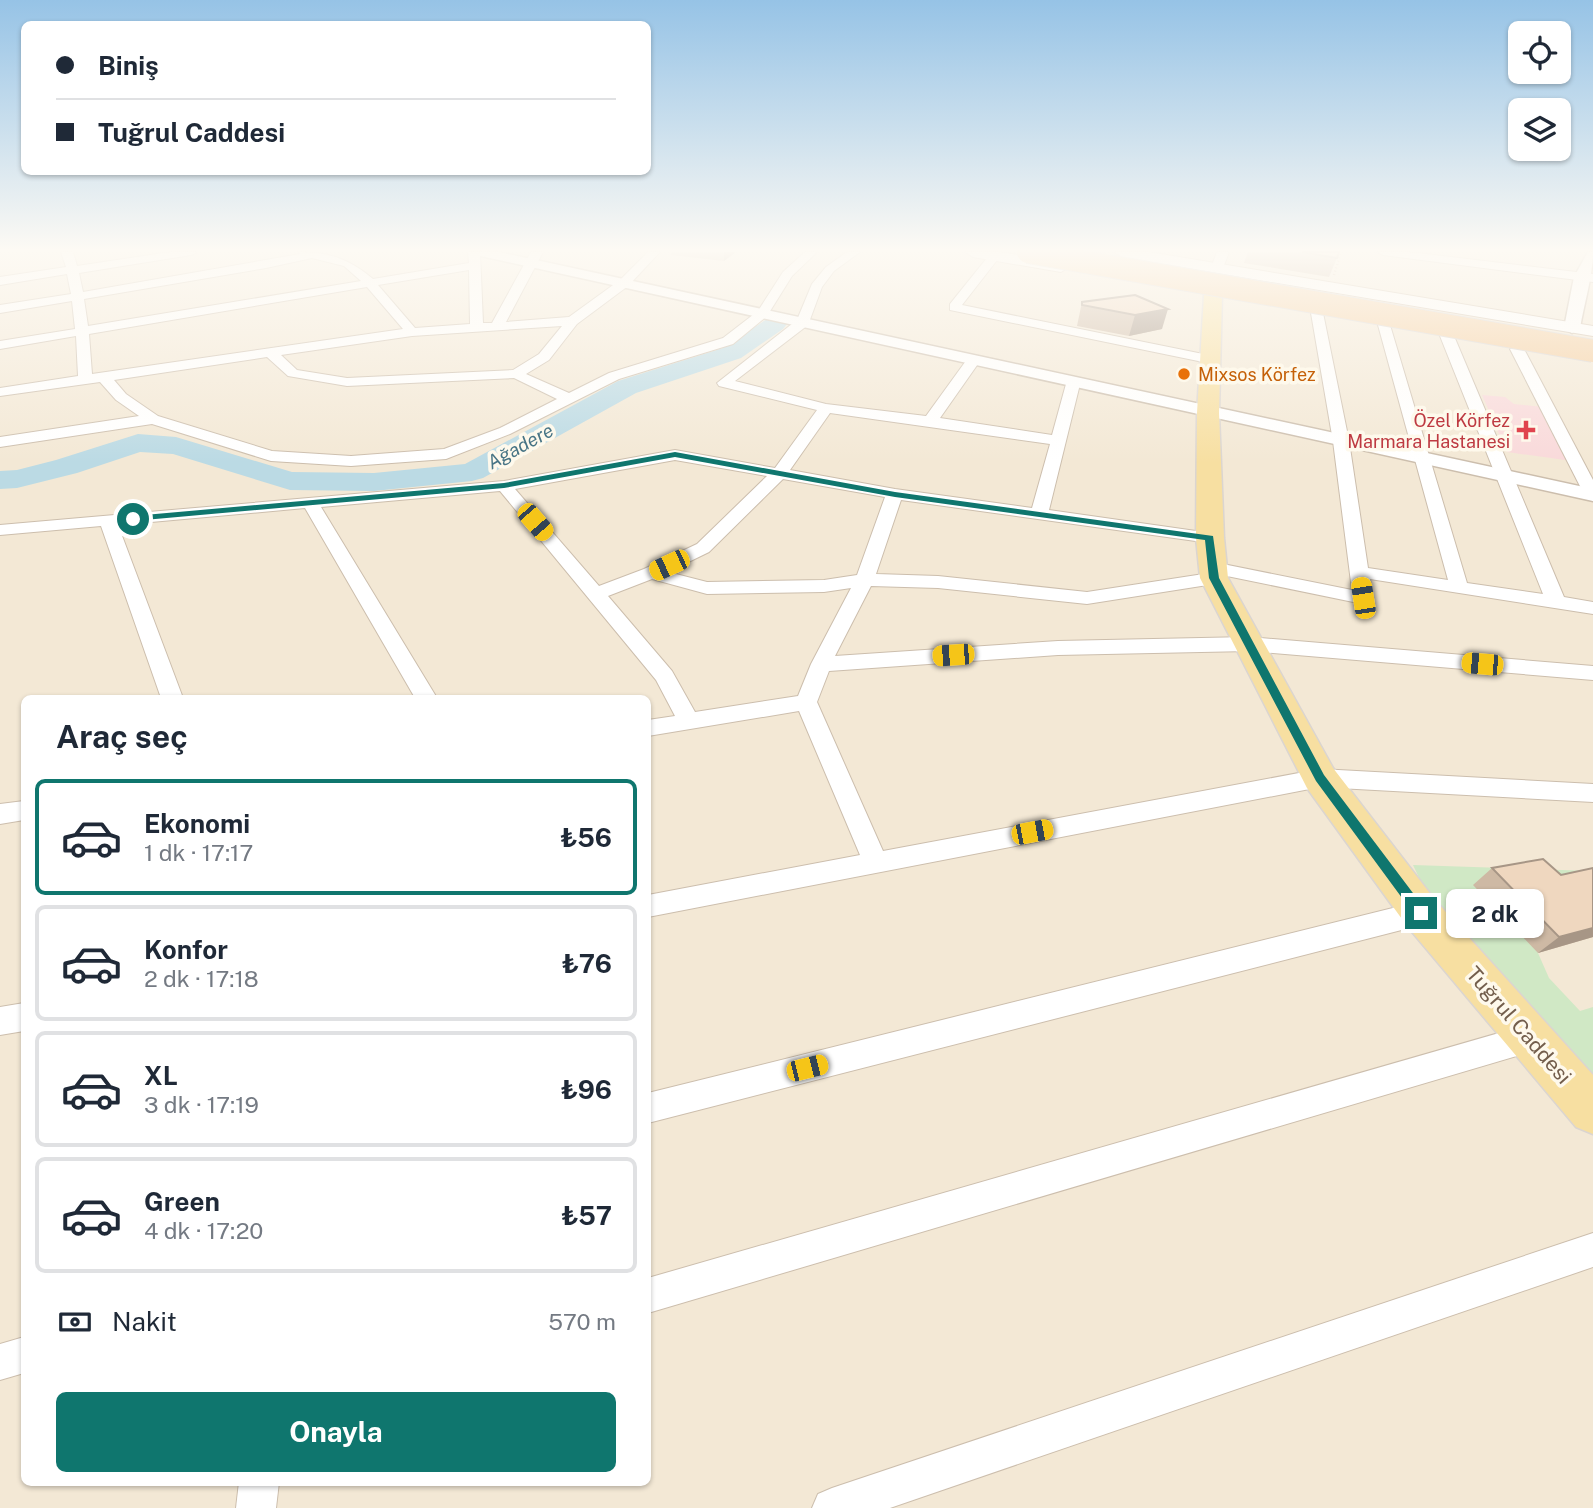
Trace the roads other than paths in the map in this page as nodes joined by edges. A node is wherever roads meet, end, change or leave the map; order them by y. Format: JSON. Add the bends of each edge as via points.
{"nodes":[{"id":1,"x":82,"y":322,"type":"edge"},
{"id":2,"x":133,"y":322,"type":"edge"},
{"id":3,"x":404,"y":322,"type":"edge"},
{"id":4,"x":477,"y":322,"type":"edge"},
{"id":5,"x":499,"y":322,"type":"edge"},
{"id":6,"x":551,"y":322,"type":"edge"},
{"id":7,"x":571,"y":322,"type":"edge"},
{"id":8,"x":751,"y":322,"type":"edge"},
{"id":9,"x":803,"y":322,"type":"edge"},
{"id":10,"x":805,"y":322,"type":"edge"},
{"id":11,"x":1029,"y":322,"type":"edge"},
{"id":12,"x":1214,"y":322,"type":"edge"},
{"id":13,"x":1319,"y":322,"type":"edge"},
{"id":14,"x":1369,"y":322,"type":"edge"},
{"id":15,"x":1430,"y":322,"type":"edge"},
{"id":16,"x":1491,"y":322,"type":"edge"},
{"id":17,"x":1538,"y":322,"type":"edge"},
{"id":18,"x":1574,"y":322,"type":"edge"},
{"id":19,"x":1384,"y":325,"type":"junction"},
{"id":20,"x":497,"y":326,"type":"junction"},
{"id":21,"x":477,"y":327,"type":"junction"},
{"id":22,"x":1572,"y":328,"type":"junction"},
{"id":23,"x":83,"y":331,"type":"junction"},
{"id":24,"x":1593,"y":331,"type":"edge"},
{"id":25,"x":412,"y":332,"type":"junction"},
{"id":26,"x":1447,"y":336,"type":"junction"},
{"id":27,"x":1593,"y":340,"type":"edge"},
{"id":28,"x":0,"y":345,"type":"edge"},
{"id":29,"x":1517,"y":349,"type":"junction"},
{"id":30,"x":268,"y":351,"type":"junction"},
{"id":31,"x":1593,"y":351,"type":"edge"},
{"id":32,"x":1208,"y":359,"type":"junction"},
{"id":33,"x":973,"y":361,"type":"junction"},
{"id":34,"x":1593,"y":361,"type":"edge"},
{"id":35,"x":516,"y":374,"type":"junction"},
{"id":36,"x":104,"y":377,"type":"junction"},
{"id":37,"x":85,"y":379,"type":"junction"},
{"id":38,"x":1073,"y":384,"type":"junction"},
{"id":39,"x":0,"y":392,"type":"edge"},
{"id":40,"x":569,"y":399,"type":"junction"},
{"id":41,"x":826,"y":408,"type":"junction"},
{"id":42,"x":1208,"y":413,"type":"junction"},
{"id":43,"x":153,"y":419,"type":"junction"},
{"id":44,"x":930,"y":421,"type":"junction"},
{"id":45,"x":1058,"y":441,"type":"junction"},
{"id":46,"x":1341,"y":441,"type":"junction"},
{"id":47,"x":0,"y":442,"type":"edge"},
{"id":48,"x":1422,"y":458,"type":"junction"},
{"id":49,"x":779,"y":474,"type":"junction"},
{"id":50,"x":1503,"y":476,"type":"junction"},
{"id":51,"x":504,"y":486,"type":"junction"},
{"id":52,"x":895,"y":494,"type":"junction"},
{"id":53,"x":1593,"y":495,"type":"edge"},
{"id":54,"x":310,"y":503,"type":"junction"},
{"id":55,"x":1039,"y":516,"type":"junction"},
{"id":56,"x":108,"y":521,"type":"junction"},
{"id":57,"x":0,"y":530,"type":"edge"},
{"id":58,"x":1212,"y":561,"type":"junction"},
{"id":59,"x":1359,"y":572,"type":"junction"},
{"id":60,"x":651,"y":573,"type":"junction"},
{"id":61,"x":864,"y":580,"type":"junction"},
{"id":62,"x":1459,"y":587,"type":"junction"},
{"id":63,"x":596,"y":594,"type":"junction"},
{"id":64,"x":1556,"y":602,"type":"junction"},
{"id":65,"x":1593,"y":608,"type":"edge"},
{"id":66,"x":1249,"y":644,"type":"junction"},
{"id":67,"x":821,"y":664,"type":"junction"},
{"id":68,"x":1593,"y":673,"type":"edge"},
{"id":69,"x":171,"y":695,"type":"edge"},
{"id":70,"x":424,"y":695,"type":"edge"},
{"id":71,"x":806,"y":702,"type":"junction"},
{"id":72,"x":689,"y":722,"type":"junction"},
{"id":73,"x":651,"y":728,"type":"edge"},
{"id":74,"x":1320,"y":778,"type":"junction"},
{"id":75,"x":1593,"y":793,"type":"edge"},
{"id":76,"x":21,"y":811,"type":"edge"},
{"id":77,"x":0,"y":814,"type":"edge"},
{"id":78,"x":875,"y":861,"type":"junction"},
{"id":79,"x":651,"y":903,"type":"edge"},
{"id":80,"x":1421,"y":913,"type":"junction"},
{"id":81,"x":21,"y":1018,"type":"edge"},
{"id":82,"x":0,"y":1021,"type":"edge"},
{"id":83,"x":1530,"y":1038,"type":"junction"},
{"id":84,"x":651,"y":1107,"type":"edge"},
{"id":85,"x":1593,"y":1110,"type":"edge"},
{"id":86,"x":1593,"y":1250,"type":"edge"},
{"id":87,"x":651,"y":1295,"type":"edge"},
{"id":88,"x":21,"y":1356,"type":"edge"},
{"id":89,"x":0,"y":1362,"type":"edge"},
{"id":90,"x":259,"y":1486,"type":"edge"},
{"id":91,"x":256,"y":1508,"type":"edge"},
{"id":92,"x":832,"y":1508,"type":"edge"}],
"edges":[{"from":1,"to":23,"type":"street"},
{"from":2,"to":23,"type":"street"},
{"from":3,"to":25,"type":"street"},
{"from":4,"to":21,"type":"street"},
{"from":5,"to":20,"type":"street"},
{"from":6,"to":20,"type":"street"},
{"from":7,"to":35,"type":"street","via":[[544,357]]},
{"from":8,"to":40,"type":"street","via":[[728,341],[614,376]]},
{"from":9,"to":41,"type":"street","via":[[724,383]]},
{"from":10,"to":33,"type":"street"},
{"from":11,"to":32,"type":"street"},
{"from":12,"to":32,"type":"main road","name":"Tuğrul Caddesi"},
{"from":13,"to":46,"type":"street"},
{"from":14,"to":19,"type":"main road"},
{"from":15,"to":31,"type":"highway","bridge":true},
{"from":16,"to":27,"type":"highway"},
{"from":17,"to":22,"type":"main road"},
{"from":18,"to":22,"type":"street"},
{"from":19,"to":26,"type":"main road"},
{"from":19,"to":48,"type":"street"},
{"from":20,"to":21,"type":"street"},
{"from":21,"to":25,"type":"street"},
{"from":22,"to":24,"type":"main road"},
{"from":23,"to":28,"type":"street"},
{"from":23,"to":37,"type":"street"},
{"from":25,"to":30,"type":"street"},
{"from":26,"to":29,"type":"main road"},
{"from":26,"to":50,"type":"street"},
{"from":29,"to":34,"type":"main road"},
{"from":29,"to":53,"type":"street"},
{"from":30,"to":35,"type":"street","via":[[293,373],[347,382]]},
{"from":30,"to":36,"type":"street"},
{"from":32,"to":42,"type":"main road","name":"Tuğrul Caddesi"},
{"from":33,"to":38,"type":"street"},
{"from":33,"to":44,"type":"street"},
{"from":35,"to":40,"type":"street"},
{"from":36,"to":37,"type":"street"},
{"from":36,"to":43,"type":"street","via":[[121,397]]},
{"from":37,"to":39,"type":"street"},
{"from":38,"to":42,"type":"street"},
{"from":38,"to":45,"type":"street"},
{"from":40,"to":43,"type":"street","via":[[446,454],[351,461],[271,456]]},
{"from":41,"to":44,"type":"street"},
{"from":41,"to":49,"type":"street"},
{"from":42,"to":46,"type":"street"},
{"from":42,"to":58,"type":"main road","name":"Tuğrul Caddesi"},
{"from":43,"to":47,"type":"street"},
{"from":44,"to":45,"type":"street"},
{"from":45,"to":55,"type":"street"},
{"from":46,"to":48,"type":"street"},
{"from":46,"to":59,"type":"street"},
{"from":48,"to":50,"type":"street"},
{"from":48,"to":62,"type":"street"},
{"from":49,"to":51,"type":"street","via":[[675,455]]},
{"from":49,"to":52,"type":"street"},
{"from":49,"to":60,"type":"street","via":[[703,548]]},
{"from":50,"to":53,"type":"street"},
{"from":50,"to":64,"type":"street"},
{"from":51,"to":54,"type":"street"},
{"from":51,"to":63,"type":"street"},
{"from":52,"to":55,"type":"street"},
{"from":52,"to":61,"type":"street"},
{"from":54,"to":56,"type":"street"},
{"from":54,"to":70,"type":"street"},
{"from":55,"to":58,"type":"street"},
{"from":56,"to":57,"type":"street"},
{"from":56,"to":69,"type":"street"},
{"from":58,"to":59,"type":"street","via":[[1363,598]]},
{"from":58,"to":61,"type":"street","via":[[1087,598],[938,582]]},
{"from":58,"to":66,"type":"main road","name":"Tuğrul Caddesi"},
{"from":59,"to":62,"type":"street"},
{"from":60,"to":61,"type":"street","via":[[707,589],[824,586]]},
{"from":60,"to":63,"type":"street"},
{"from":61,"to":67,"type":"street"},
{"from":62,"to":64,"type":"street"},
{"from":63,"to":72,"type":"street","via":[[665,676]]},
{"from":64,"to":65,"type":"street"},
{"from":66,"to":67,"type":"street","via":[[1058,648]]},
{"from":66,"to":68,"type":"street"},
{"from":66,"to":74,"type":"main road","name":"Tuğrul Caddesi"},
{"from":67,"to":71,"type":"street"},
{"from":71,"to":72,"type":"street"},
{"from":71,"to":78,"type":"street"},
{"from":72,"to":73,"type":"street"},
{"from":74,"to":75,"type":"street"},
{"from":74,"to":78,"type":"street"},
{"from":74,"to":80,"type":"main road","name":"Tuğrul Caddesi"},
{"from":76,"to":77,"type":"street"},
{"from":78,"to":79,"type":"street"},
{"from":80,"to":83,"type":"main road","name":"Tuğrul Caddesi"},
{"from":80,"to":84,"type":"street"},
{"from":81,"to":82,"type":"street"},
{"from":83,"to":85,"type":"main road","name":"Tuğrul Caddesi"},
{"from":83,"to":87,"type":"street"},
{"from":86,"to":92,"type":"street"},
{"from":88,"to":89,"type":"street"},
{"from":90,"to":91,"type":"street"}]}
